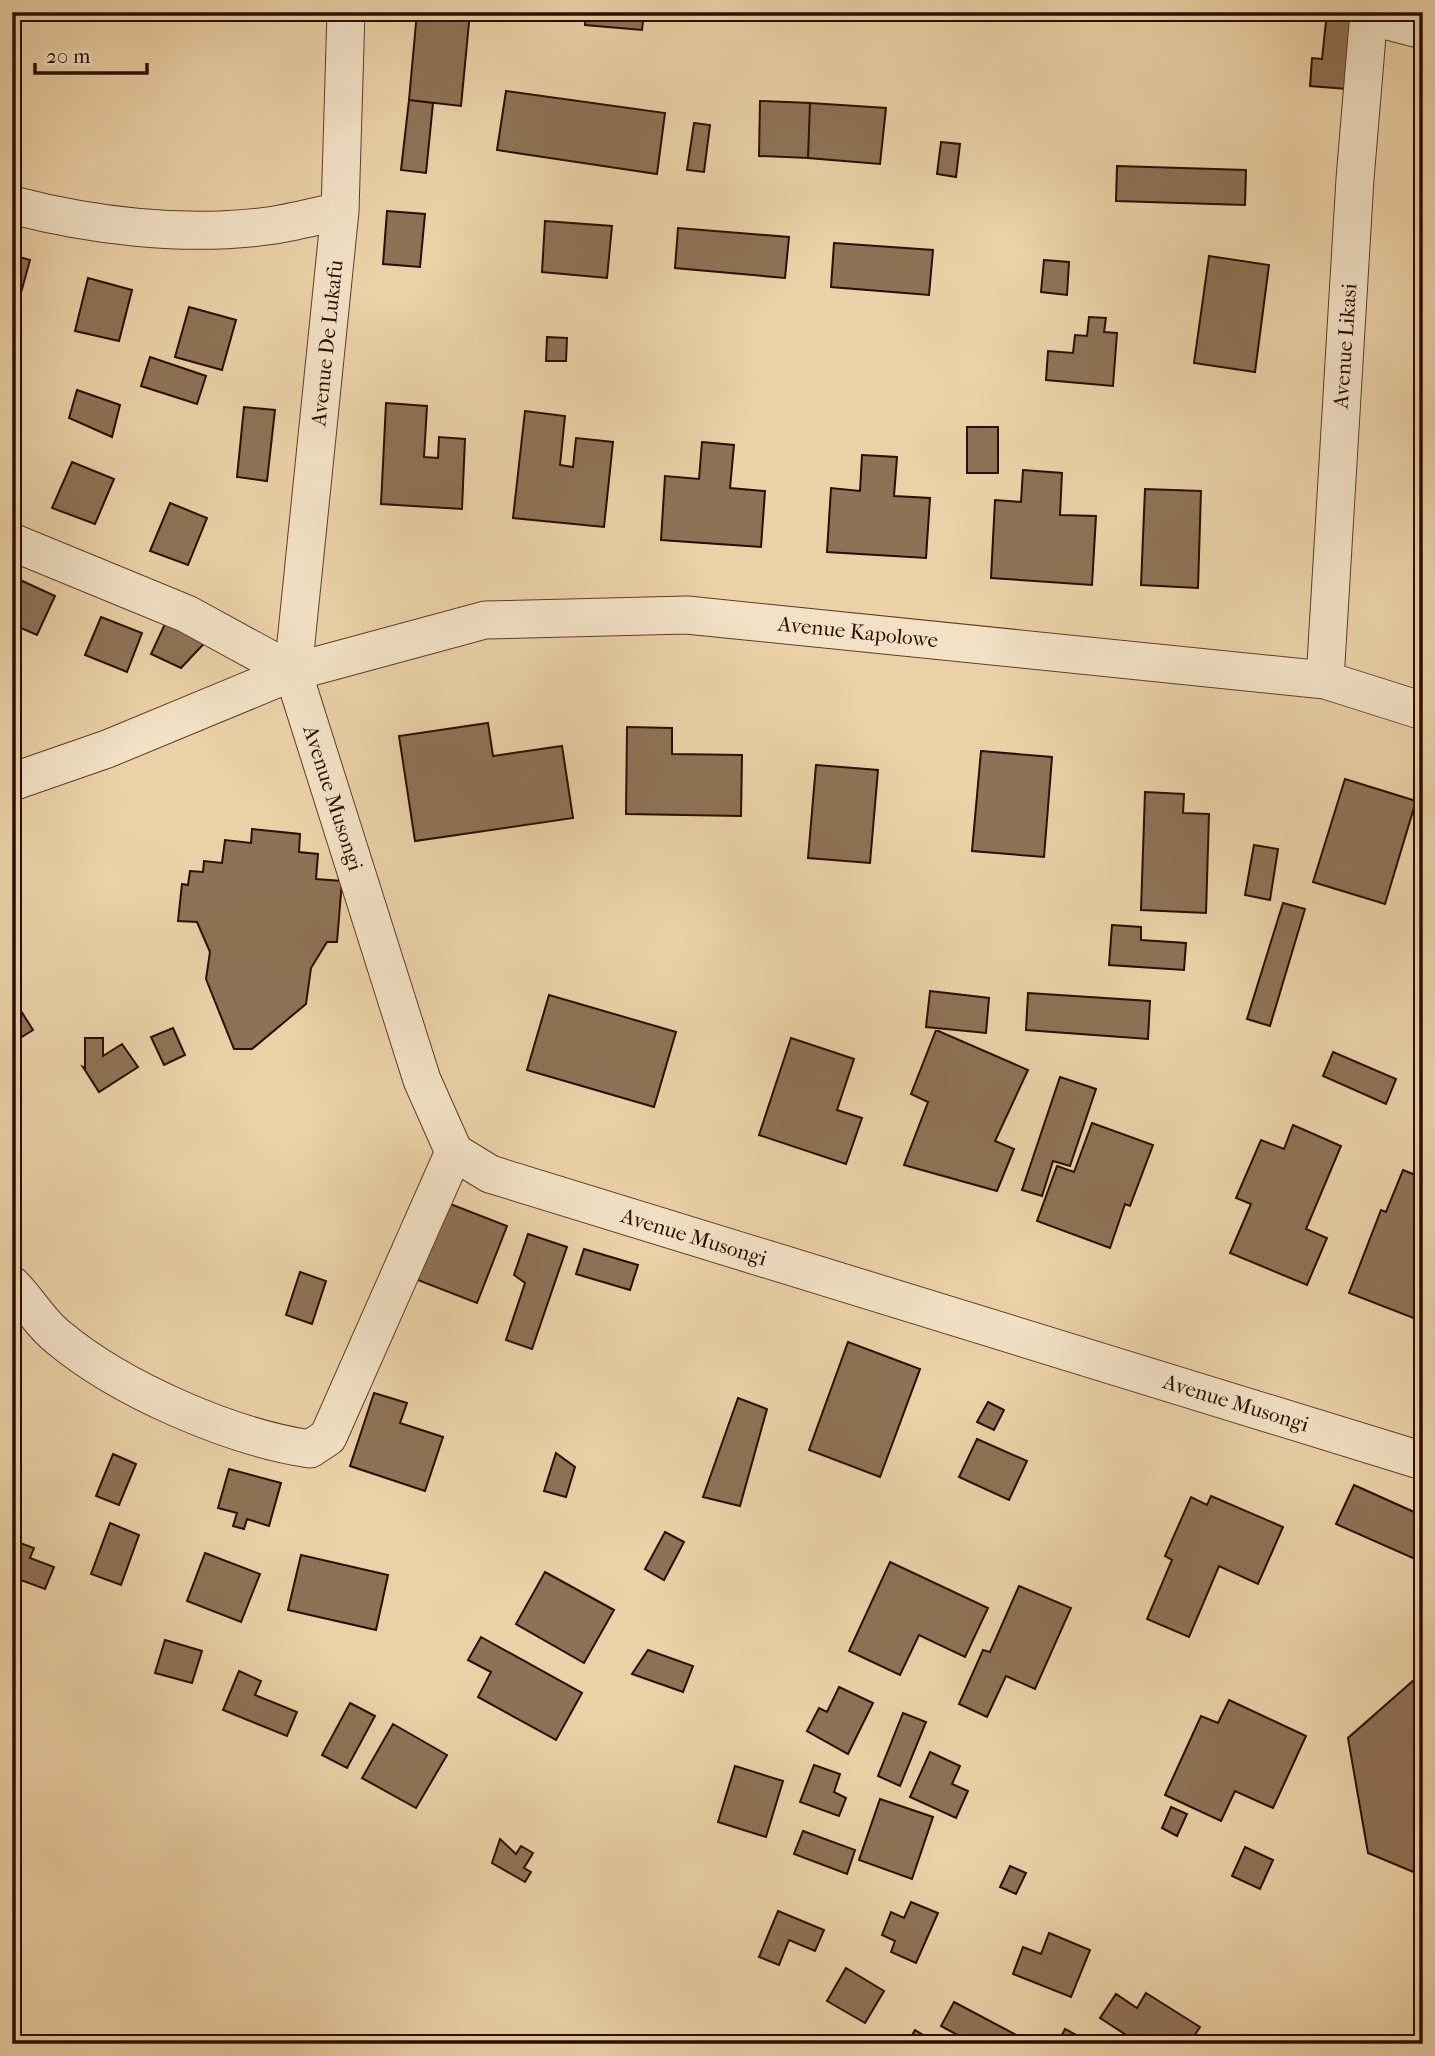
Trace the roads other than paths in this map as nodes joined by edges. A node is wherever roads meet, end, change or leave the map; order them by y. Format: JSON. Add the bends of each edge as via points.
{"nodes":[{"id":1,"x":346,"y":12,"type":"edge"},
{"id":2,"x":1369,"y":14,"type":"edge"},
{"id":3,"x":1423,"y":30,"type":"edge"},
{"id":4,"x":12,"y":205,"type":"edge"},
{"id":5,"x":340,"y":211,"type":"junction"},
{"id":6,"x":12,"y":542,"type":"edge"},
{"id":7,"x":293,"y":672,"type":"junction"},
{"id":8,"x":1325,"y":680,"type":"junction"},
{"id":9,"x":1423,"y":711,"type":"edge"},
{"id":10,"x":12,"y":782,"type":"edge"},
{"id":11,"x":454,"y":1152,"type":"junction"},
{"id":12,"x":12,"y":1285,"type":"edge"},
{"id":13,"x":1423,"y":1461,"type":"edge"}],
"edges":[{"from":1,"to":5,"type":"street","name":"Avenue De Lukafu"},
{"from":2,"to":3,"type":"street"},
{"from":2,"to":8,"type":"street","name":"Avenue Likasi"},
{"from":4,"to":5,"type":"street","via":[[170,232],[267,226]]},
{"from":5,"to":7,"type":"street","name":"Avenue De Lukafu"},
{"from":6,"to":7,"type":"street","via":[[187,614]]},
{"from":7,"to":8,"type":"street","name":"Avenue Kapolowe","via":[[485,621],[687,615]]},
{"from":7,"to":10,"type":"street","name":"Avenue Kapolowe"},
{"from":7,"to":11,"type":"street","name":"Avenue Musongi","via":[[422,1080]]},
{"from":8,"to":9,"type":"street","name":"Avenue Kapolowe"},
{"from":11,"to":12,"type":"street","via":[[328,1437],[310,1449],[260,1439],[212,1422],[102,1368],[56,1336]]},
{"from":11,"to":13,"type":"street","name":"Avenue Musongi","via":[[490,1174]]}]}
